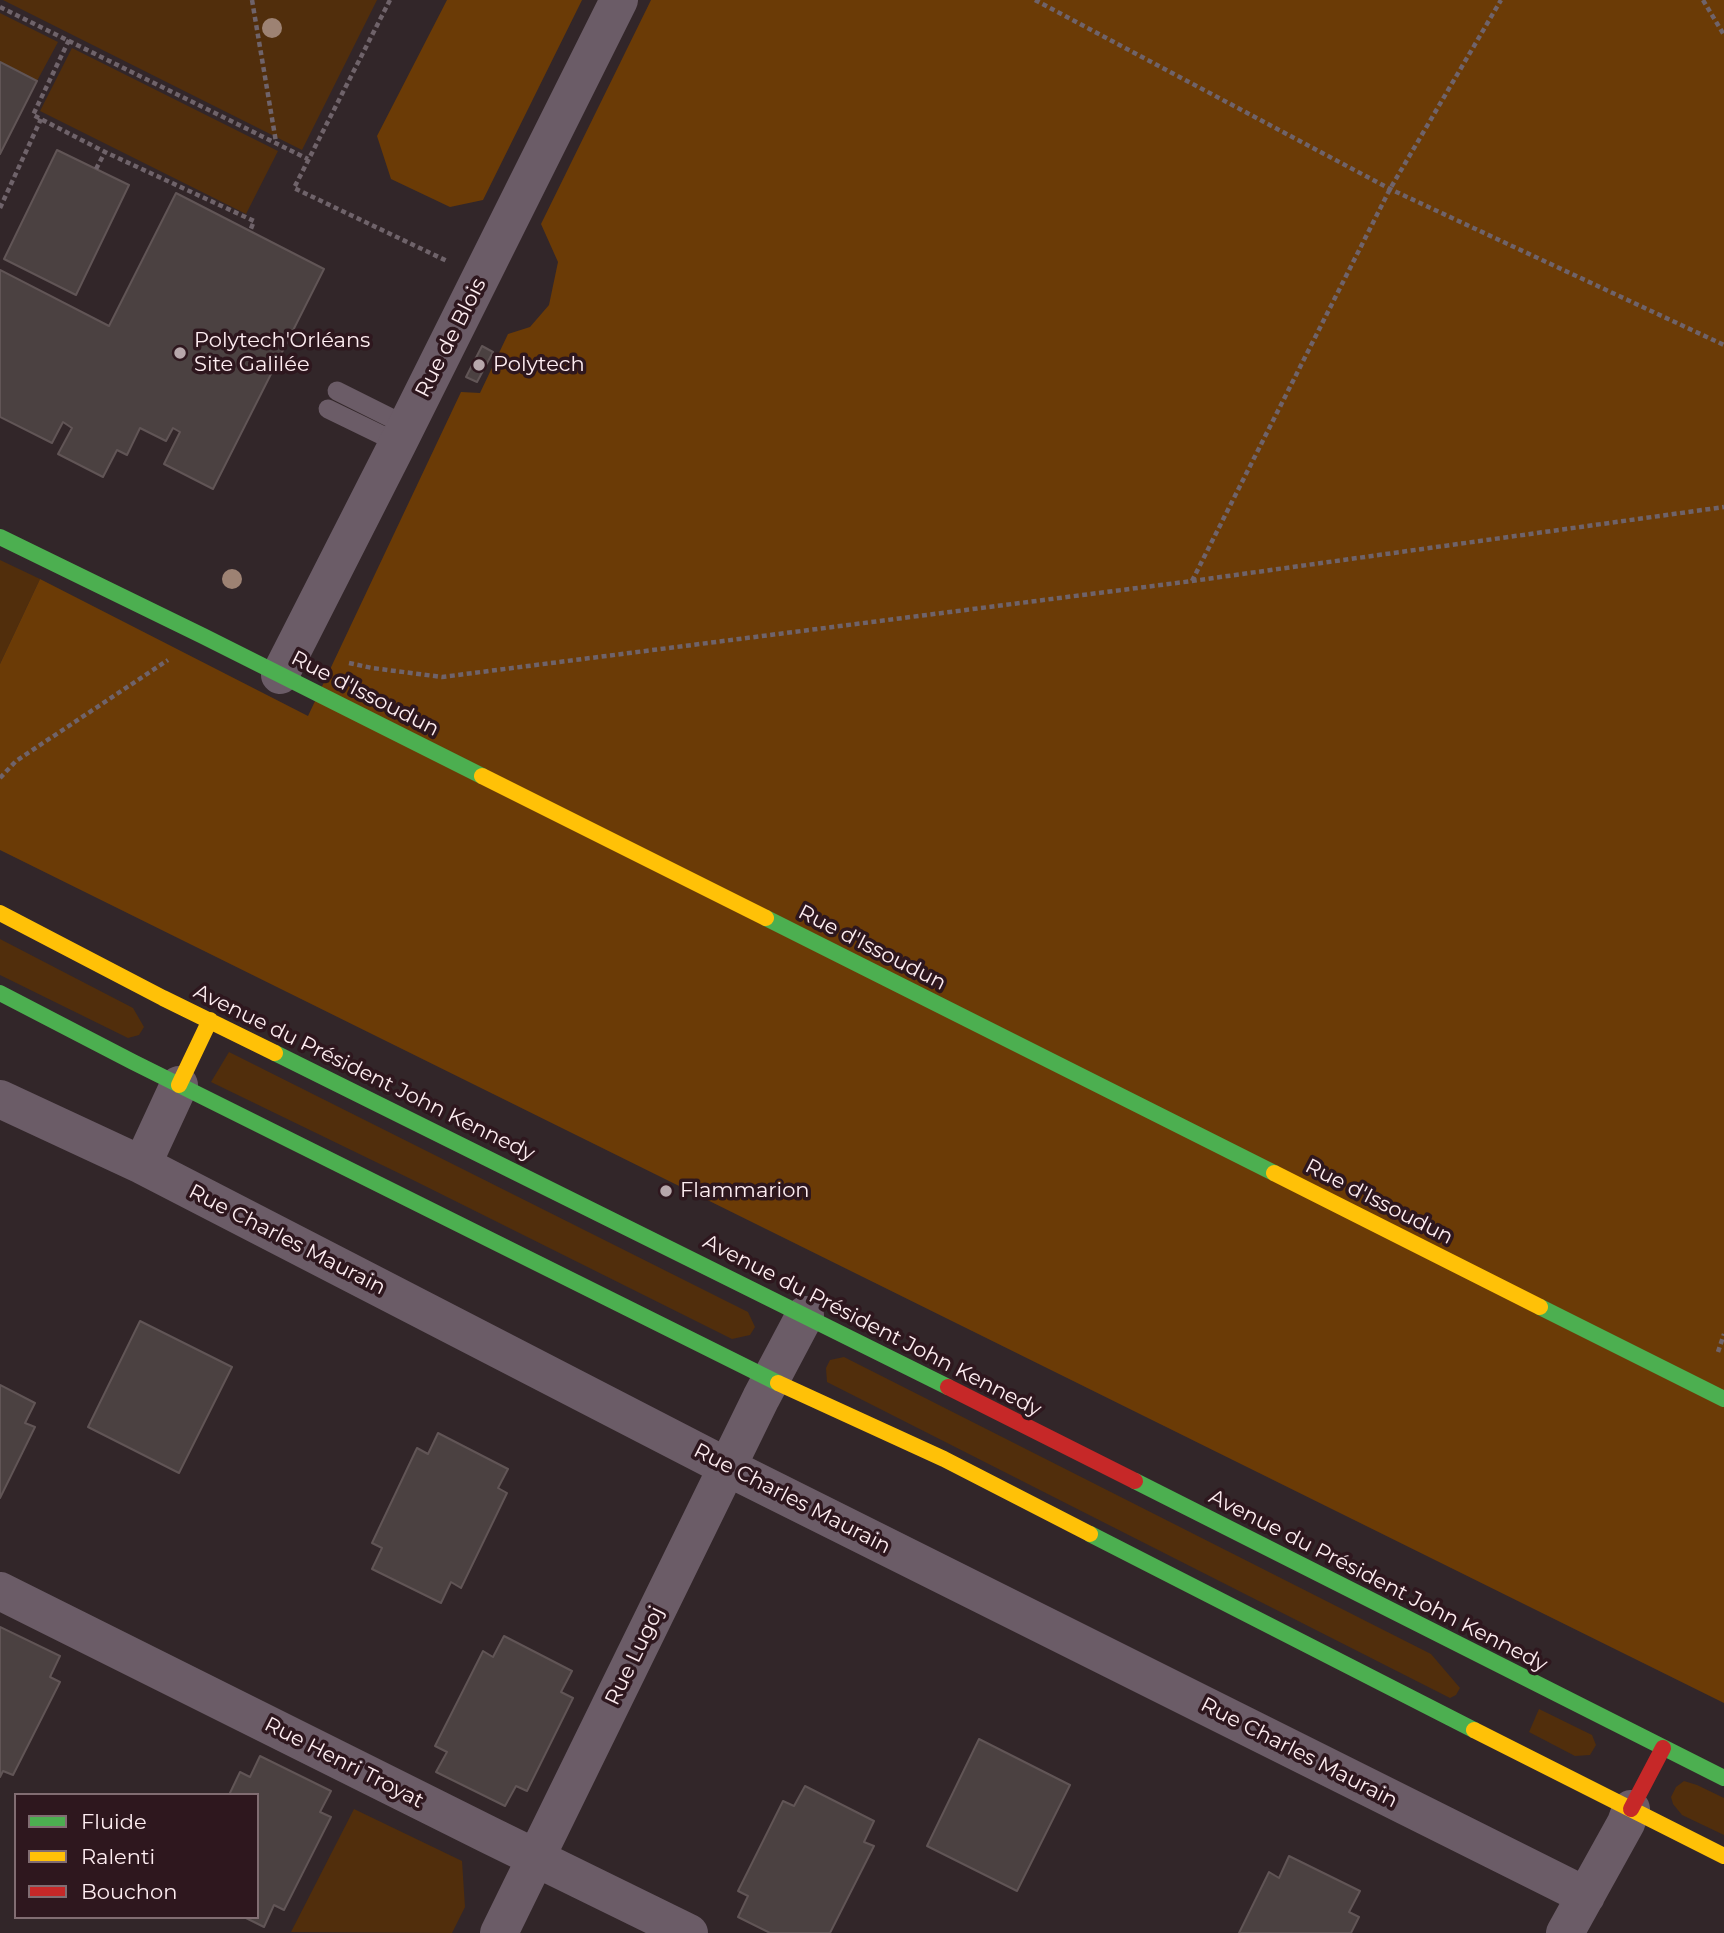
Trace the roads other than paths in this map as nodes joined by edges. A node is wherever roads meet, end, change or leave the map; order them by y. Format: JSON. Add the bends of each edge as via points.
{"nodes":[{"id":1,"x":618,"y":0,"type":"edge"},
{"id":2,"x":333,"y":400,"type":"dead end"},
{"id":3,"x":403,"y":434,"type":"junction"},
{"id":4,"x":0,"y":537,"type":"edge"},
{"id":5,"x":280,"y":675,"type":"junction"},
{"id":6,"x":0,"y":913,"type":"edge"},
{"id":7,"x":0,"y":993,"type":"edge"},
{"id":8,"x":210,"y":1020,"type":"junction"},
{"id":9,"x":179,"y":1084,"type":"junction"},
{"id":10,"x":0,"y":1099,"type":"edge"},
{"id":11,"x":142,"y":1165,"type":"junction"},
{"id":12,"x":805,"y":1315,"type":"junction"},
{"id":13,"x":771,"y":1380,"type":"junction"},
{"id":14,"x":1724,"y":1399,"type":"edge"},
{"id":15,"x":727,"y":1467,"type":"junction"},
{"id":16,"x":0,"y":1591,"type":"edge"},
{"id":17,"x":1663,"y":1748,"type":"junction"},
{"id":18,"x":1724,"y":1778,"type":"edge"},
{"id":19,"x":1631,"y":1809,"type":"junction"},
{"id":20,"x":1724,"y":1856,"type":"edge"},
{"id":21,"x":536,"y":1858,"type":"junction"},
{"id":22,"x":1586,"y":1896,"type":"junction"},
{"id":23,"x":499,"y":1933,"type":"edge"},
{"id":24,"x":689,"y":1933,"type":"edge"},
{"id":25,"x":1565,"y":1933,"type":"edge"}],
"edges":[{"from":1,"to":3,"type":"street","name":"Rue de Blois"},
{"from":2,"to":3,"type":"lane"},
{"from":3,"to":5,"type":"street","name":"Rue de Blois"},
{"from":4,"to":5,"type":"main road","name":"Rue d'Issoudun"},
{"from":5,"to":14,"type":"main road","name":"Rue d'Issoudun"},
{"from":6,"to":8,"type":"main road","name":"Avenue du Président John Kennedy"},
{"from":7,"to":9,"type":"main road"},
{"from":8,"to":9,"type":"main road"},
{"from":8,"to":12,"type":"main road","name":"Avenue du Président John Kennedy"},
{"from":9,"to":11,"type":"street"},
{"from":9,"to":13,"type":"main road"},
{"from":10,"to":11,"type":"street","name":"Rue Charles Maurain"},
{"from":11,"to":15,"type":"street","name":"Rue Charles Maurain"},
{"from":12,"to":13,"type":"street","name":"Rue Lugoj"},
{"from":12,"to":17,"type":"main road","name":"Avenue du Président John Kennedy"},
{"from":13,"to":15,"type":"street","name":"Rue Lugoj"},
{"from":13,"to":19,"type":"main road","via":[[944,1459]]},
{"from":15,"to":21,"type":"street","name":"Rue Lugoj"},
{"from":15,"to":22,"type":"street","name":"Rue Charles Maurain"},
{"from":16,"to":21,"type":"street","name":"Rue Henri Troyat"},
{"from":17,"to":18,"type":"main road","name":"Avenue du Président John Kennedy"},
{"from":17,"to":19,"type":"main road"},
{"from":19,"to":20,"type":"main road"},
{"from":19,"to":22,"type":"street"},
{"from":21,"to":23,"type":"street","name":"Rue Lugoj"},
{"from":21,"to":24,"type":"street","name":"Rue Henri Troyat"},
{"from":22,"to":25,"type":"street"}]}
